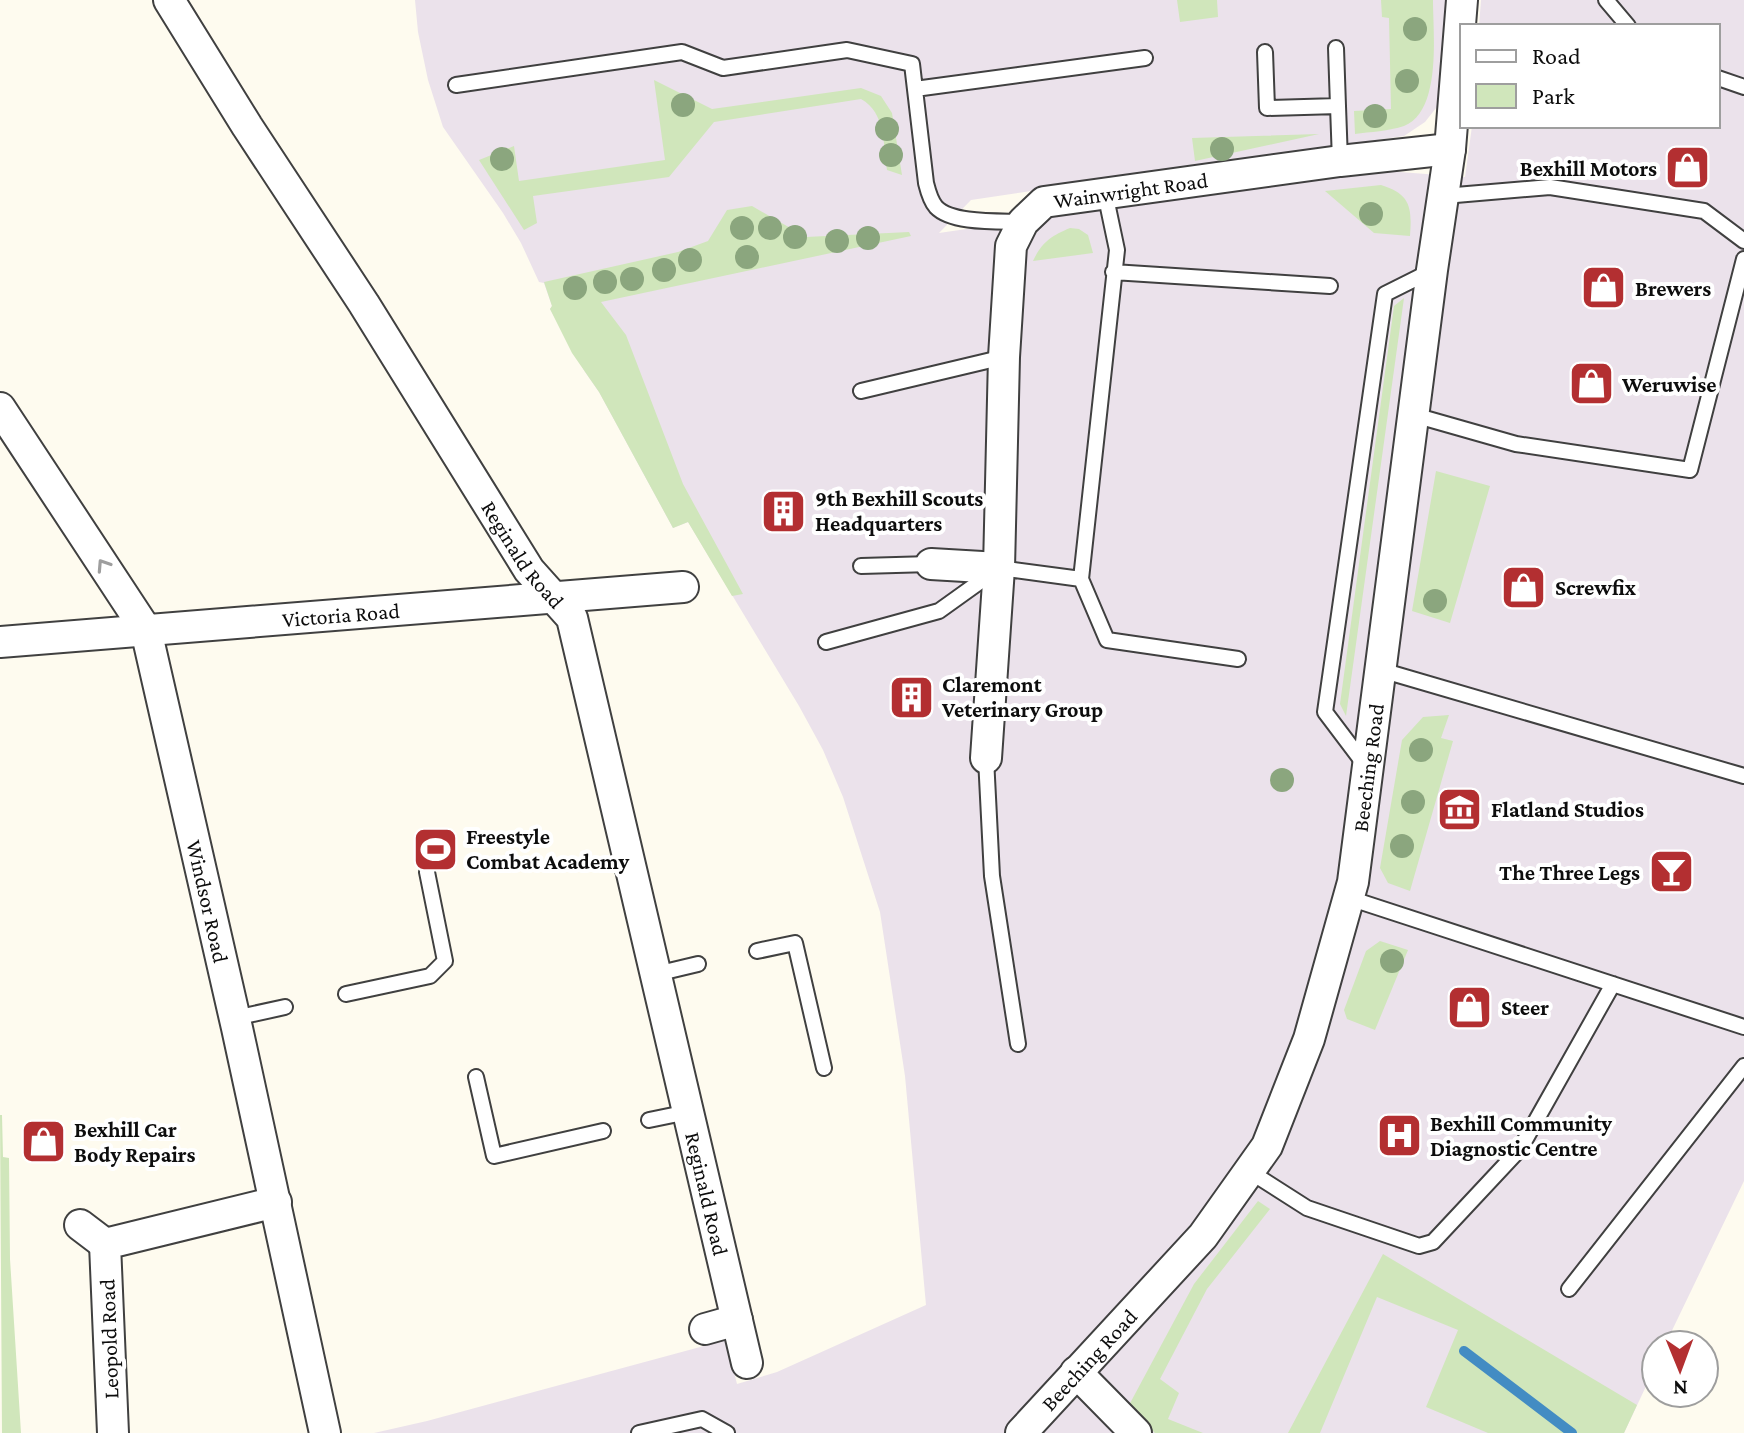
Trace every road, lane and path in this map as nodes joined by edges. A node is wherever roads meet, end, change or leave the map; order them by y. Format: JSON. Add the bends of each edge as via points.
{"nodes":[{"id":1,"x":169,"y":0,"type":"edge"},
{"id":2,"x":1462,"y":0,"type":"edge"},
{"id":3,"x":1606,"y":0,"type":"edge"},
{"id":4,"x":1460,"y":24,"type":"edge"},
{"id":5,"x":1626,"y":24,"type":"edge"},
{"id":6,"x":1460,"y":25,"type":"edge"},
{"id":7,"x":1336,"y":48,"type":"dead end"},
{"id":8,"x":1265,"y":52,"type":"dead end"},
{"id":9,"x":1145,"y":58,"type":"dead end"},
{"id":10,"x":1720,"y":79,"type":"edge"},
{"id":11,"x":456,"y":85,"type":"dead end"},
{"id":12,"x":1744,"y":87,"type":"edge"},
{"id":13,"x":915,"y":89,"type":"junction"},
{"id":14,"x":1338,"y":106,"type":"junction"},
{"id":15,"x":1450,"y":149,"type":"junction"},
{"id":16,"x":1340,"y":161,"type":"junction"},
{"id":17,"x":1105,"y":192,"type":"junction"},
{"id":18,"x":1444,"y":196,"type":"junction"},
{"id":19,"x":1023,"y":222,"type":"junction"},
{"id":20,"x":1744,"y":241,"type":"edge"},
{"id":21,"x":1744,"y":259,"type":"edge"},
{"id":22,"x":1432,"y":270,"type":"junction"},
{"id":23,"x":1113,"y":272,"type":"junction"},
{"id":24,"x":1330,"y":286,"type":"dead end"},
{"id":25,"x":1004,"y":357,"type":"junction"},
{"id":26,"x":861,"y":391,"type":"dead end"},
{"id":27,"x":0,"y":408,"type":"edge"},
{"id":28,"x":1414,"y":415,"type":"junction"},
{"id":29,"x":931,"y":564,"type":"joint"},
{"id":30,"x":861,"y":566,"type":"dead end"},
{"id":31,"x":999,"y":568,"type":"junction"},
{"id":32,"x":1081,"y":579,"type":"junction"},
{"id":33,"x":683,"y":587,"type":"dead end"},
{"id":34,"x":553,"y":597,"type":"junction"},
{"id":35,"x":146,"y":630,"type":"junction"},
{"id":36,"x":0,"y":642,"type":"edge"},
{"id":37,"x":826,"y":642,"type":"dead end"},
{"id":38,"x":1238,"y":659,"type":"dead end"},
{"id":39,"x":1381,"y":670,"type":"junction"},
{"id":40,"x":986,"y":758,"type":"joint"},
{"id":41,"x":1367,"y":768,"type":"junction"},
{"id":42,"x":1744,"y":776,"type":"edge"},
{"id":43,"x":427,"y":872,"type":"dead end"},
{"id":44,"x":1349,"y":898,"type":"junction"},
{"id":45,"x":757,"y":951,"type":"dead end"},
{"id":46,"x":698,"y":964,"type":"dead end"},
{"id":47,"x":656,"y":974,"type":"junction"},
{"id":48,"x":1613,"y":984,"type":"junction"},
{"id":49,"x":346,"y":994,"type":"dead end"},
{"id":50,"x":285,"y":1007,"type":"dead end"},
{"id":51,"x":235,"y":1018,"type":"junction"},
{"id":52,"x":1744,"y":1027,"type":"edge"},
{"id":53,"x":1018,"y":1044,"type":"dead end"},
{"id":54,"x":1744,"y":1066,"type":"edge"},
{"id":55,"x":824,"y":1068,"type":"dead end"},
{"id":56,"x":476,"y":1077,"type":"dead end"},
{"id":57,"x":688,"y":1112,"type":"junction"},
{"id":58,"x":649,"y":1120,"type":"dead end"},
{"id":59,"x":603,"y":1131,"type":"dead end"},
{"id":60,"x":1249,"y":1171,"type":"junction"},
{"id":61,"x":276,"y":1202,"type":"junction"},
{"id":62,"x":80,"y":1225,"type":"dead end"},
{"id":63,"x":105,"y":1244,"type":"junction"},
{"id":64,"x":1569,"y":1289,"type":"dead end"},
{"id":65,"x":737,"y":1320,"type":"junction"},
{"id":66,"x":705,"y":1329,"type":"dead end"},
{"id":67,"x":747,"y":1363,"type":"dead end"},
{"id":68,"x":1076,"y":1372,"type":"junction"},
{"id":69,"x":113,"y":1433,"type":"edge"},
{"id":70,"x":325,"y":1433,"type":"edge"},
{"id":71,"x":639,"y":1433,"type":"edge"},
{"id":72,"x":727,"y":1433,"type":"edge"},
{"id":73,"x":1021,"y":1433,"type":"edge"},
{"id":74,"x":1136,"y":1433,"type":"edge"}],
"edges":[{"from":1,"to":34,"type":"street","name":"Reginald Road","via":[[529,570]]},
{"from":2,"to":4,"type":"street","name":"Beeching Road"},
{"from":3,"to":5,"type":"lane"},
{"from":6,"to":15,"type":"street","name":"Beeching Road"},
{"from":7,"to":14,"type":"lane"},
{"from":8,"to":14,"type":"lane","via":[[1267,108]]},
{"from":9,"to":13,"type":"lane"},
{"from":10,"to":12,"type":"lane"},
{"from":11,"to":13,"type":"lane","via":[[682,52],[723,68],[847,50],[912,64]]},
{"from":13,"to":19,"type":"lane","via":[[926,183],[937,208],[964,219]]},
{"from":14,"to":16,"type":"lane"},
{"from":15,"to":16,"type":"street","name":"Wainwright Road"},
{"from":15,"to":18,"type":"street","name":"Beeching Road"},
{"from":16,"to":17,"type":"street","name":"Wainwright Road"},
{"from":17,"to":19,"type":"street","name":"Wainwright Road","via":[[1044,202]]},
{"from":17,"to":23,"type":"lane","via":[[1117,250]]},
{"from":18,"to":20,"type":"lane","via":[[1550,187],[1704,211]]},
{"from":18,"to":22,"type":"street","name":"Beeching Road"},
{"from":19,"to":25,"type":"street","via":[[1011,246]]},
{"from":21,"to":28,"type":"lane","via":[[1690,470],[1516,444]]},
{"from":22,"to":28,"type":"street","name":"Beeching Road"},
{"from":22,"to":41,"type":"lane","via":[[1385,294],[1325,712]]},
{"from":23,"to":24,"type":"lane"},
{"from":23,"to":32,"type":"lane"},
{"from":25,"to":26,"type":"lane"},
{"from":25,"to":31,"type":"street"},
{"from":35,"to":27,"type":"street","name":"Windsor Road","one_way":true},
{"from":28,"to":39,"type":"street","name":"Beeching Road"},
{"from":29,"to":30,"type":"lane"},
{"from":29,"to":31,"type":"street"},
{"from":31,"to":32,"type":"lane"},
{"from":31,"to":37,"type":"lane","via":[[939,611]]},
{"from":31,"to":40,"type":"street"},
{"from":32,"to":38,"type":"lane","via":[[1107,640]]},
{"from":33,"to":34,"type":"street","name":"Victoria Road"},
{"from":34,"to":35,"type":"street","name":"Victoria Road"},
{"from":34,"to":47,"type":"street","name":"Reginald Road","via":[[572,618]]},
{"from":35,"to":36,"type":"street","name":"Victoria Road"},
{"from":35,"to":51,"type":"street","name":"Windsor Road"},
{"from":39,"to":41,"type":"street","name":"Beeching Road"},
{"from":39,"to":42,"type":"lane"},
{"from":40,"to":53,"type":"lane","via":[[992,876]]},
{"from":41,"to":44,"type":"street","name":"Beeching Road"},
{"from":43,"to":49,"type":"lane","via":[[445,961],[430,976]]},
{"from":44,"to":48,"type":"lane"},
{"from":44,"to":60,"type":"street","name":"Beeching Road","via":[[1309,1039],[1267,1146]]},
{"from":45,"to":55,"type":"lane","via":[[795,943]]},
{"from":46,"to":47,"type":"lane"},
{"from":47,"to":57,"type":"street","name":"Reginald Road"},
{"from":48,"to":52,"type":"lane"},
{"from":48,"to":60,"type":"lane","via":[[1520,1149],[1433,1242],[1419,1246],[1307,1208]]},
{"from":50,"to":51,"type":"lane"},
{"from":51,"to":61,"type":"street","name":"Windsor Road"},
{"from":54,"to":64,"type":"lane"},
{"from":56,"to":59,"type":"lane","via":[[494,1156]]},
{"from":57,"to":58,"type":"lane"},
{"from":57,"to":65,"type":"street","name":"Reginald Road"},
{"from":60,"to":68,"type":"street","name":"Beeching Road","via":[[1203,1236]]},
{"from":61,"to":63,"type":"street"},
{"from":61,"to":70,"type":"street","name":"Windsor Road"},
{"from":62,"to":63,"type":"street"},
{"from":63,"to":69,"type":"street","name":"Leopold Road"},
{"from":65,"to":66,"type":"street"},
{"from":65,"to":67,"type":"street","name":"Reginald Road"},
{"from":68,"to":73,"type":"street","name":"Beeching Road"},
{"from":68,"to":74,"type":"street"},
{"from":71,"to":72,"type":"lane","via":[[702,1419]]}]}
